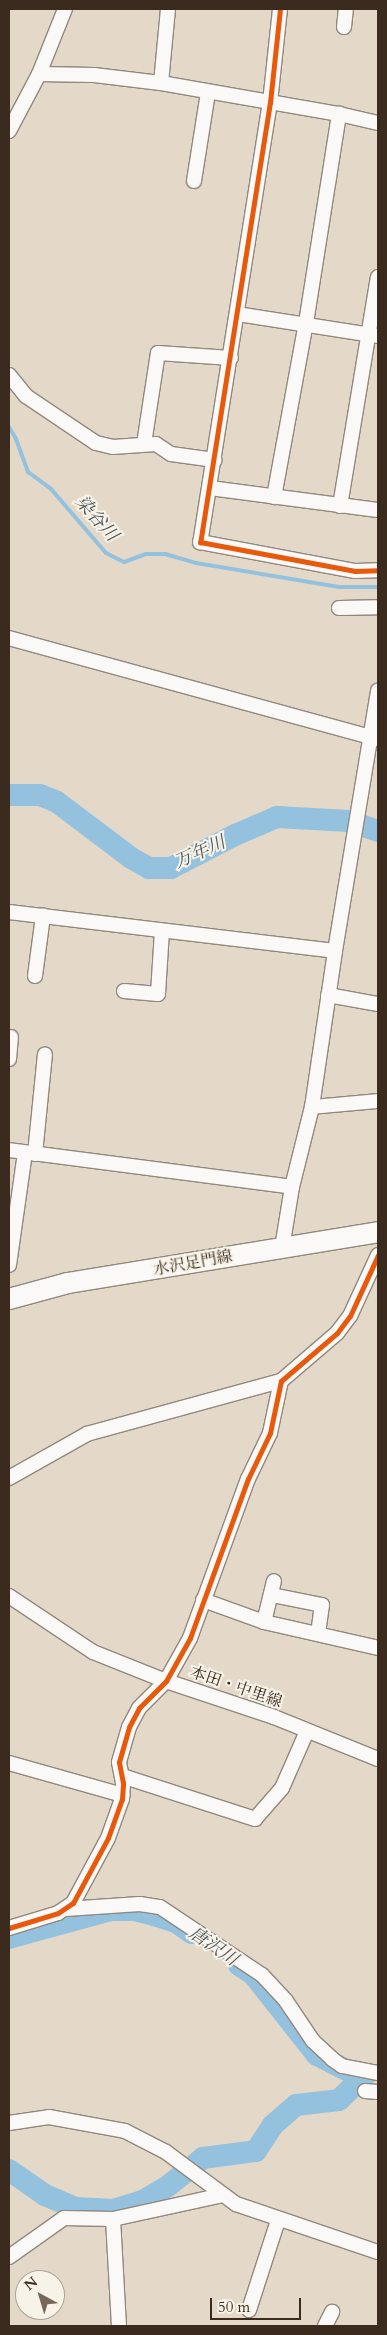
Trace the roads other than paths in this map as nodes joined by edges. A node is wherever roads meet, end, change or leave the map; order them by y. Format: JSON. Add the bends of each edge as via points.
{"nodes":[{"id":1,"x":65,"y":9,"type":"edge"},
{"id":2,"x":168,"y":9,"type":"edge"},
{"id":3,"x":280,"y":9,"type":"edge"},
{"id":4,"x":346,"y":9,"type":"edge"},
{"id":5,"x":344,"y":27,"type":"dead end"},
{"id":6,"x":39,"y":74,"type":"junction"},
{"id":7,"x":161,"y":84,"type":"junction"},
{"id":8,"x":208,"y":93,"type":"junction"},
{"id":9,"x":270,"y":102,"type":"junction"},
{"id":10,"x":339,"y":114,"type":"junction"},
{"id":11,"x":378,"y":123,"type":"edge"},
{"id":12,"x":9,"y":131,"type":"edge"},
{"id":13,"x":194,"y":181,"type":"dead end"},
{"id":14,"x":378,"y":277,"type":"edge"},
{"id":15,"x":237,"y":314,"type":"junction"},
{"id":16,"x":306,"y":323,"type":"junction"},
{"id":17,"x":373,"y":335,"type":"edge"},
{"id":18,"x":231,"y":358,"type":"junction"},
{"id":19,"x":9,"y":375,"type":"edge"},
{"id":20,"x":144,"y":444,"type":"junction"},
{"id":21,"x":215,"y":460,"type":"junction"},
{"id":22,"x":210,"y":488,"type":"junction"},
{"id":23,"x":274,"y":498,"type":"junction"},
{"id":24,"x":340,"y":506,"type":"junction"},
{"id":25,"x":378,"y":510,"type":"edge"},
{"id":26,"x":378,"y":570,"type":"edge"},
{"id":27,"x":378,"y":607,"type":"edge"},
{"id":28,"x":339,"y":608,"type":"dead end"},
{"id":29,"x":9,"y":638,"type":"edge"},
{"id":30,"x":378,"y":692,"type":"edge"},
{"id":31,"x":375,"y":738,"type":"edge"},
{"id":32,"x":9,"y":912,"type":"edge"},
{"id":33,"x":43,"y":916,"type":"junction"},
{"id":34,"x":162,"y":931,"type":"junction"},
{"id":35,"x":335,"y":951,"type":"junction"},
{"id":36,"x":35,"y":976,"type":"dead end"},
{"id":37,"x":124,"y":991,"type":"dead end"},
{"id":38,"x":328,"y":995,"type":"junction"},
{"id":39,"x":378,"y":1004,"type":"edge"},
{"id":40,"x":11,"y":1037,"type":"dead end"},
{"id":41,"x":45,"y":1054,"type":"dead end"},
{"id":42,"x":9,"y":1059,"type":"edge"},
{"id":43,"x":378,"y":1100,"type":"edge"},
{"id":44,"x":312,"y":1106,"type":"junction"},
{"id":45,"x":9,"y":1150,"type":"edge"},
{"id":46,"x":30,"y":1153,"type":"junction"},
{"id":47,"x":292,"y":1187,"type":"junction"},
{"id":48,"x":378,"y":1232,"type":"edge"},
{"id":49,"x":282,"y":1248,"type":"junction"},
{"id":50,"x":378,"y":1255,"type":"edge"},
{"id":51,"x":9,"y":1265,"type":"edge"},
{"id":52,"x":9,"y":1299,"type":"edge"},
{"id":53,"x":281,"y":1381,"type":"junction"},
{"id":54,"x":9,"y":1478,"type":"edge"},
{"id":55,"x":9,"y":1596,"type":"edge"},
{"id":56,"x":203,"y":1600,"type":"junction"},
{"id":57,"x":264,"y":1622,"type":"junction"},
{"id":58,"x":318,"y":1633,"type":"junction"},
{"id":59,"x":378,"y":1648,"type":"edge"},
{"id":60,"x":166,"y":1681,"type":"junction"},
{"id":61,"x":307,"y":1731,"type":"junction"},
{"id":62,"x":378,"y":1760,"type":"edge"},
{"id":63,"x":9,"y":1764,"type":"edge"},
{"id":64,"x":122,"y":1776,"type":"junction"},
{"id":65,"x":123,"y":1795,"type":"junction"},
{"id":66,"x":66,"y":1909,"type":"junction"},
{"id":67,"x":9,"y":1928,"type":"edge"},
{"id":68,"x":378,"y":2073,"type":"edge"},
{"id":69,"x":9,"y":2123,"type":"edge"},
{"id":70,"x":223,"y":2195,"type":"junction"},
{"id":71,"x":113,"y":2219,"type":"junction"},
{"id":72,"x":278,"y":2220,"type":"junction"},
{"id":73,"x":378,"y":2252,"type":"edge"},
{"id":74,"x":9,"y":2257,"type":"edge"},
{"id":75,"x":249,"y":2310,"type":"dead end"},
{"id":76,"x":332,"y":2312,"type":"dead end"},
{"id":77,"x":119,"y":2326,"type":"edge"},
{"id":78,"x":325,"y":2326,"type":"edge"}],
"edges":[{"from":1,"to":6,"type":"street"},
{"from":2,"to":7,"type":"street"},
{"from":3,"to":9,"type":"street"},
{"from":4,"to":5,"type":"street"},
{"from":6,"to":7,"type":"street","via":[[94,75]]},
{"from":6,"to":12,"type":"street"},
{"from":7,"to":8,"type":"street"},
{"from":8,"to":9,"type":"street"},
{"from":8,"to":13,"type":"street"},
{"from":9,"to":10,"type":"street"},
{"from":9,"to":15,"type":"street"},
{"from":10,"to":11,"type":"street"},
{"from":10,"to":16,"type":"street"},
{"from":14,"to":17,"type":"street"},
{"from":15,"to":16,"type":"street"},
{"from":15,"to":18,"type":"street"},
{"from":16,"to":17,"type":"street"},
{"from":16,"to":23,"type":"street"},
{"from":17,"to":24,"type":"street"},
{"from":18,"to":20,"type":"street","via":[[158,353]]},
{"from":18,"to":21,"type":"street"},
{"from":19,"to":20,"type":"street","via":[[26,396],[96,443],[113,447]]},
{"from":20,"to":21,"type":"street","via":[[156,444],[171,454]]},
{"from":21,"to":22,"type":"street"},
{"from":22,"to":23,"type":"street"},
{"from":22,"to":26,"type":"street","via":[[200,542],[355,571]]},
{"from":23,"to":24,"type":"street"},
{"from":24,"to":25,"type":"street"},
{"from":27,"to":28,"type":"street"},
{"from":29,"to":31,"type":"street"},
{"from":30,"to":31,"type":"street"},
{"from":31,"to":35,"type":"street"},
{"from":32,"to":33,"type":"street"},
{"from":33,"to":34,"type":"street"},
{"from":33,"to":36,"type":"street"},
{"from":34,"to":35,"type":"street"},
{"from":34,"to":37,"type":"street","via":[[158,994]]},
{"from":35,"to":38,"type":"street"},
{"from":38,"to":39,"type":"street"},
{"from":38,"to":44,"type":"street"},
{"from":40,"to":42,"type":"street"},
{"from":41,"to":46,"type":"street"},
{"from":43,"to":44,"type":"street"},
{"from":44,"to":47,"type":"street"},
{"from":45,"to":46,"type":"street"},
{"from":46,"to":47,"type":"street"},
{"from":46,"to":51,"type":"street"},
{"from":47,"to":49,"type":"street"},
{"from":48,"to":49,"type":"main road","name":"水沢足門線"},
{"from":49,"to":52,"type":"main road","name":"水沢足門線","via":[[68,1283]]},
{"from":50,"to":53,"type":"street","via":[[350,1316],[336,1333]]},
{"from":53,"to":54,"type":"street","via":[[87,1434]]},
{"from":53,"to":56,"type":"street","via":[[270,1433],[248,1479]]},
{"from":55,"to":60,"type":"street","name":"本田・中里線","via":[[93,1652]]},
{"from":56,"to":57,"type":"street"},
{"from":56,"to":60,"type":"street","via":[[190,1638]]},
{"from":57,"to":58,"type":"street"},
{"from":57,"to":58,"type":"street","via":[[273,1588],[322,1606]]},
{"from":58,"to":59,"type":"street"},
{"from":60,"to":61,"type":"street","name":"本田・中里線"},
{"from":60,"to":64,"type":"street","via":[[139,1708],[129,1727],[119,1762]]},
{"from":61,"to":62,"type":"street","name":"本田・中里線"},
{"from":61,"to":64,"type":"street","via":[[282,1788],[255,1819]]},
{"from":63,"to":65,"type":"street"},
{"from":64,"to":65,"type":"street"},
{"from":65,"to":66,"type":"street","via":[[108,1838],[73,1903]]},
{"from":66,"to":67,"type":"street"},
{"from":66,"to":68,"type":"street","via":[[140,1904],[160,1907],[262,1975],[286,2001],[312,2041],[332,2059],[342,2066]]},
{"from":69,"to":70,"type":"street","via":[[49,2117],[125,2131],[166,2152]]},
{"from":70,"to":71,"type":"street"},
{"from":70,"to":72,"type":"street","via":[[236,2204]]},
{"from":71,"to":74,"type":"street","via":[[64,2218]]},
{"from":71,"to":77,"type":"street"},
{"from":72,"to":73,"type":"street"},
{"from":72,"to":75,"type":"street"},
{"from":76,"to":78,"type":"street"}]}
